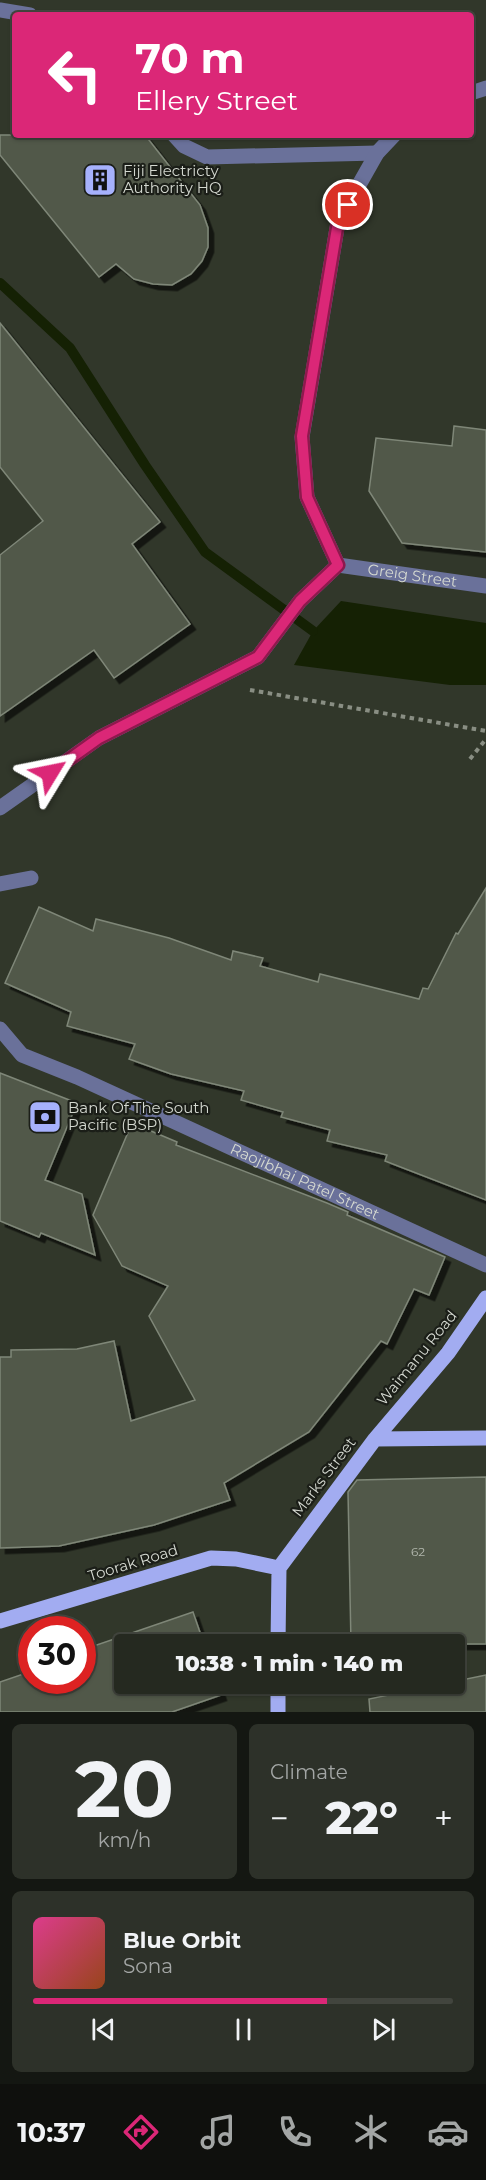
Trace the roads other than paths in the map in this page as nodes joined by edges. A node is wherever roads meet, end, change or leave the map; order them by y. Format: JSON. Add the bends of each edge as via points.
{"nodes":[{"id":1,"x":177,"y":138,"type":"edge"},
{"id":2,"x":391,"y":138,"type":"edge"},
{"id":3,"x":377,"y":153,"type":"junction"},
{"id":4,"x":338,"y":565,"type":"junction"},
{"id":5,"x":486,"y":586,"type":"edge"},
{"id":6,"x":0,"y":808,"type":"edge"},
{"id":7,"x":31,"y":878,"type":"dead end"},
{"id":8,"x":0,"y":884,"type":"edge"},
{"id":9,"x":0,"y":1029,"type":"edge"},
{"id":10,"x":486,"y":1265,"type":"edge"},
{"id":11,"x":486,"y":1298,"type":"edge"},
{"id":12,"x":486,"y":1438,"type":"edge"},
{"id":13,"x":375,"y":1439,"type":"junction"},
{"id":14,"x":279,"y":1568,"type":"junction"},
{"id":15,"x":0,"y":1621,"type":"edge"},
{"id":16,"x":278,"y":1634,"type":"edge"},
{"id":17,"x":278,"y":1694,"type":"edge"},
{"id":18,"x":279,"y":1712,"type":"edge"}],
"edges":[{"from":1,"to":3,"type":"street","via":[[207,157]]},
{"from":2,"to":3,"type":"street"},
{"from":3,"to":4,"type":"street","via":[[338,222],[302,436],[307,497]]},
{"from":4,"to":5,"type":"street","name":"Greig Street"},
{"from":4,"to":6,"type":"street","via":[[300,601],[258,657],[99,738]]},
{"from":7,"to":8,"type":"street"},
{"from":9,"to":10,"type":"street","name":"Raojibhai Patel Street","via":[[22,1055]]},
{"from":11,"to":13,"type":"main road","name":"Waimanu Road","via":[[448,1353]]},
{"from":12,"to":13,"type":"main road","name":"Marks Street"},
{"from":13,"to":14,"type":"main road","name":"Marks Street"},
{"from":14,"to":15,"type":"main road","name":"Toorak Road","via":[[211,1558]]},
{"from":14,"to":16,"type":"main road"},
{"from":17,"to":18,"type":"main road"}]}
